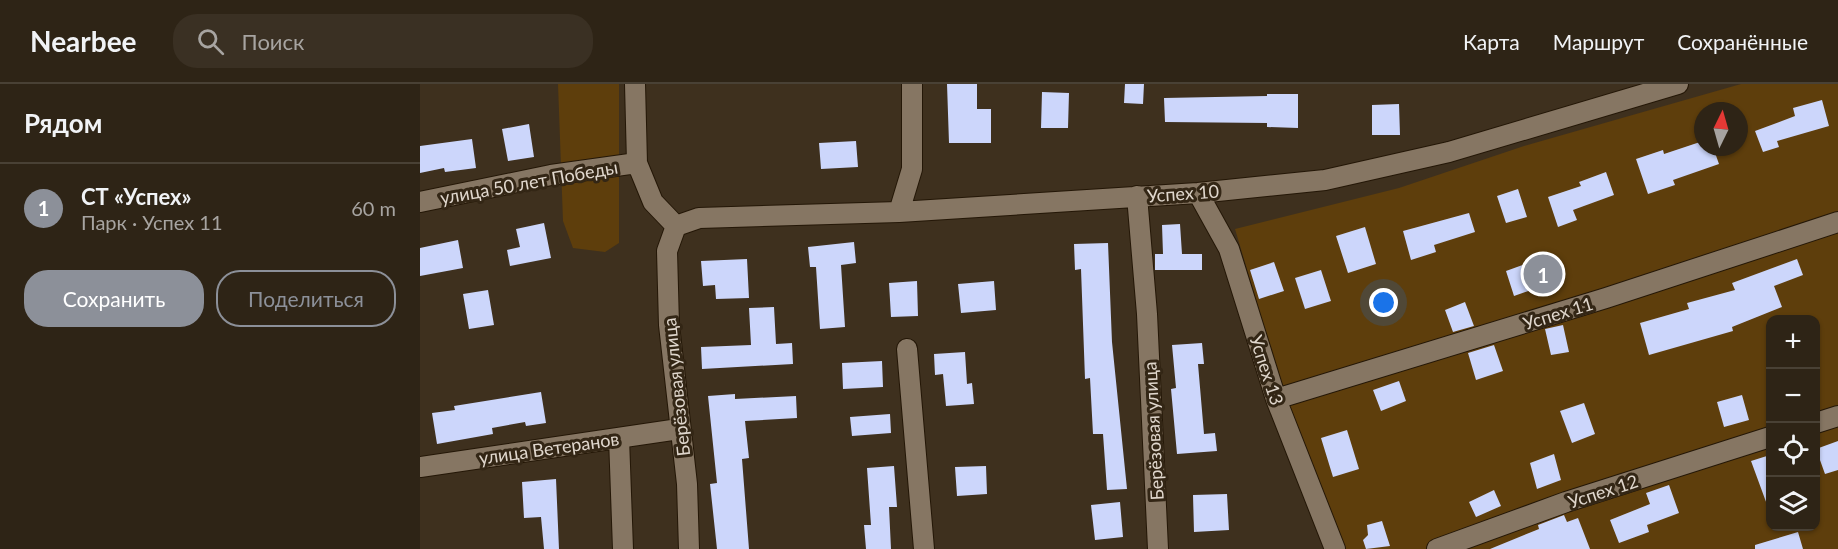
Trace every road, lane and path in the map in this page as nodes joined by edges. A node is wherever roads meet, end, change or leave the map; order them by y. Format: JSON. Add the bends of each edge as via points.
{"nodes":[{"id":1,"x":635,"y":84,"type":"edge"},
{"id":2,"x":912,"y":84,"type":"edge"},
{"id":3,"x":1678,"y":84,"type":"edge"},
{"id":4,"x":637,"y":163,"type":"junction"},
{"id":5,"x":1198,"y":193,"type":"junction"},
{"id":6,"x":1137,"y":196,"type":"junction"},
{"id":7,"x":420,"y":202,"type":"edge"},
{"id":8,"x":898,"y":212,"type":"junction"},
{"id":9,"x":1838,"y":222,"type":"edge"},
{"id":10,"x":676,"y":226,"type":"junction"},
{"id":11,"x":907,"y":349,"type":"dead end"},
{"id":12,"x":1276,"y":399,"type":"junction"},
{"id":13,"x":1838,"y":416,"type":"edge"},
{"id":14,"x":1820,"y":421,"type":"edge"},
{"id":15,"x":679,"y":429,"type":"junction"},
{"id":16,"x":619,"y":438,"type":"junction"},
{"id":17,"x":1766,"y":438,"type":"edge"},
{"id":18,"x":420,"y":467,"type":"edge"},
{"id":19,"x":623,"y":549,"type":"edge"},
{"id":20,"x":689,"y":549,"type":"edge"},
{"id":21,"x":924,"y":549,"type":"edge"},
{"id":22,"x":1158,"y":549,"type":"edge"},
{"id":23,"x":1335,"y":549,"type":"edge"},
{"id":24,"x":1437,"y":549,"type":"edge"}],
"edges":[{"from":1,"to":4,"type":"street"},
{"from":2,"to":8,"type":"street","via":[[912,169]]},
{"from":3,"to":5,"type":"street","name":"Успех 10","via":[[1449,152],[1324,180]]},
{"from":4,"to":7,"type":"street","name":"улица 50 лет Победы","via":[[550,175]]},
{"from":4,"to":10,"type":"street","via":[[653,202]]},
{"from":5,"to":6,"type":"street","name":"Успех 10"},
{"from":5,"to":12,"type":"street","name":"Успех 13","via":[[1229,249]]},
{"from":6,"to":8,"type":"street","name":"Успех 10"},
{"from":6,"to":22,"type":"street","name":"Берёзовая улица"},
{"from":8,"to":10,"type":"street","name":"Успех 10","via":[[699,218]]},
{"from":9,"to":12,"type":"street","name":"Успех 11"},
{"from":10,"to":15,"type":"street","name":"Берёзовая улица","via":[[667,251]]},
{"from":11,"to":21,"type":"street"},
{"from":12,"to":23,"type":"street","name":"Успех 13"},
{"from":13,"to":14,"type":"street"},
{"from":15,"to":16,"type":"street","name":"улица Ветеранов"},
{"from":15,"to":20,"type":"street","name":"Берёзовая улица","via":[[687,484]]},
{"from":16,"to":18,"type":"street","name":"улица Ветеранов"},
{"from":16,"to":19,"type":"street"},
{"from":17,"to":24,"type":"street","name":"Успех 12","via":[[1566,502]]}]}
